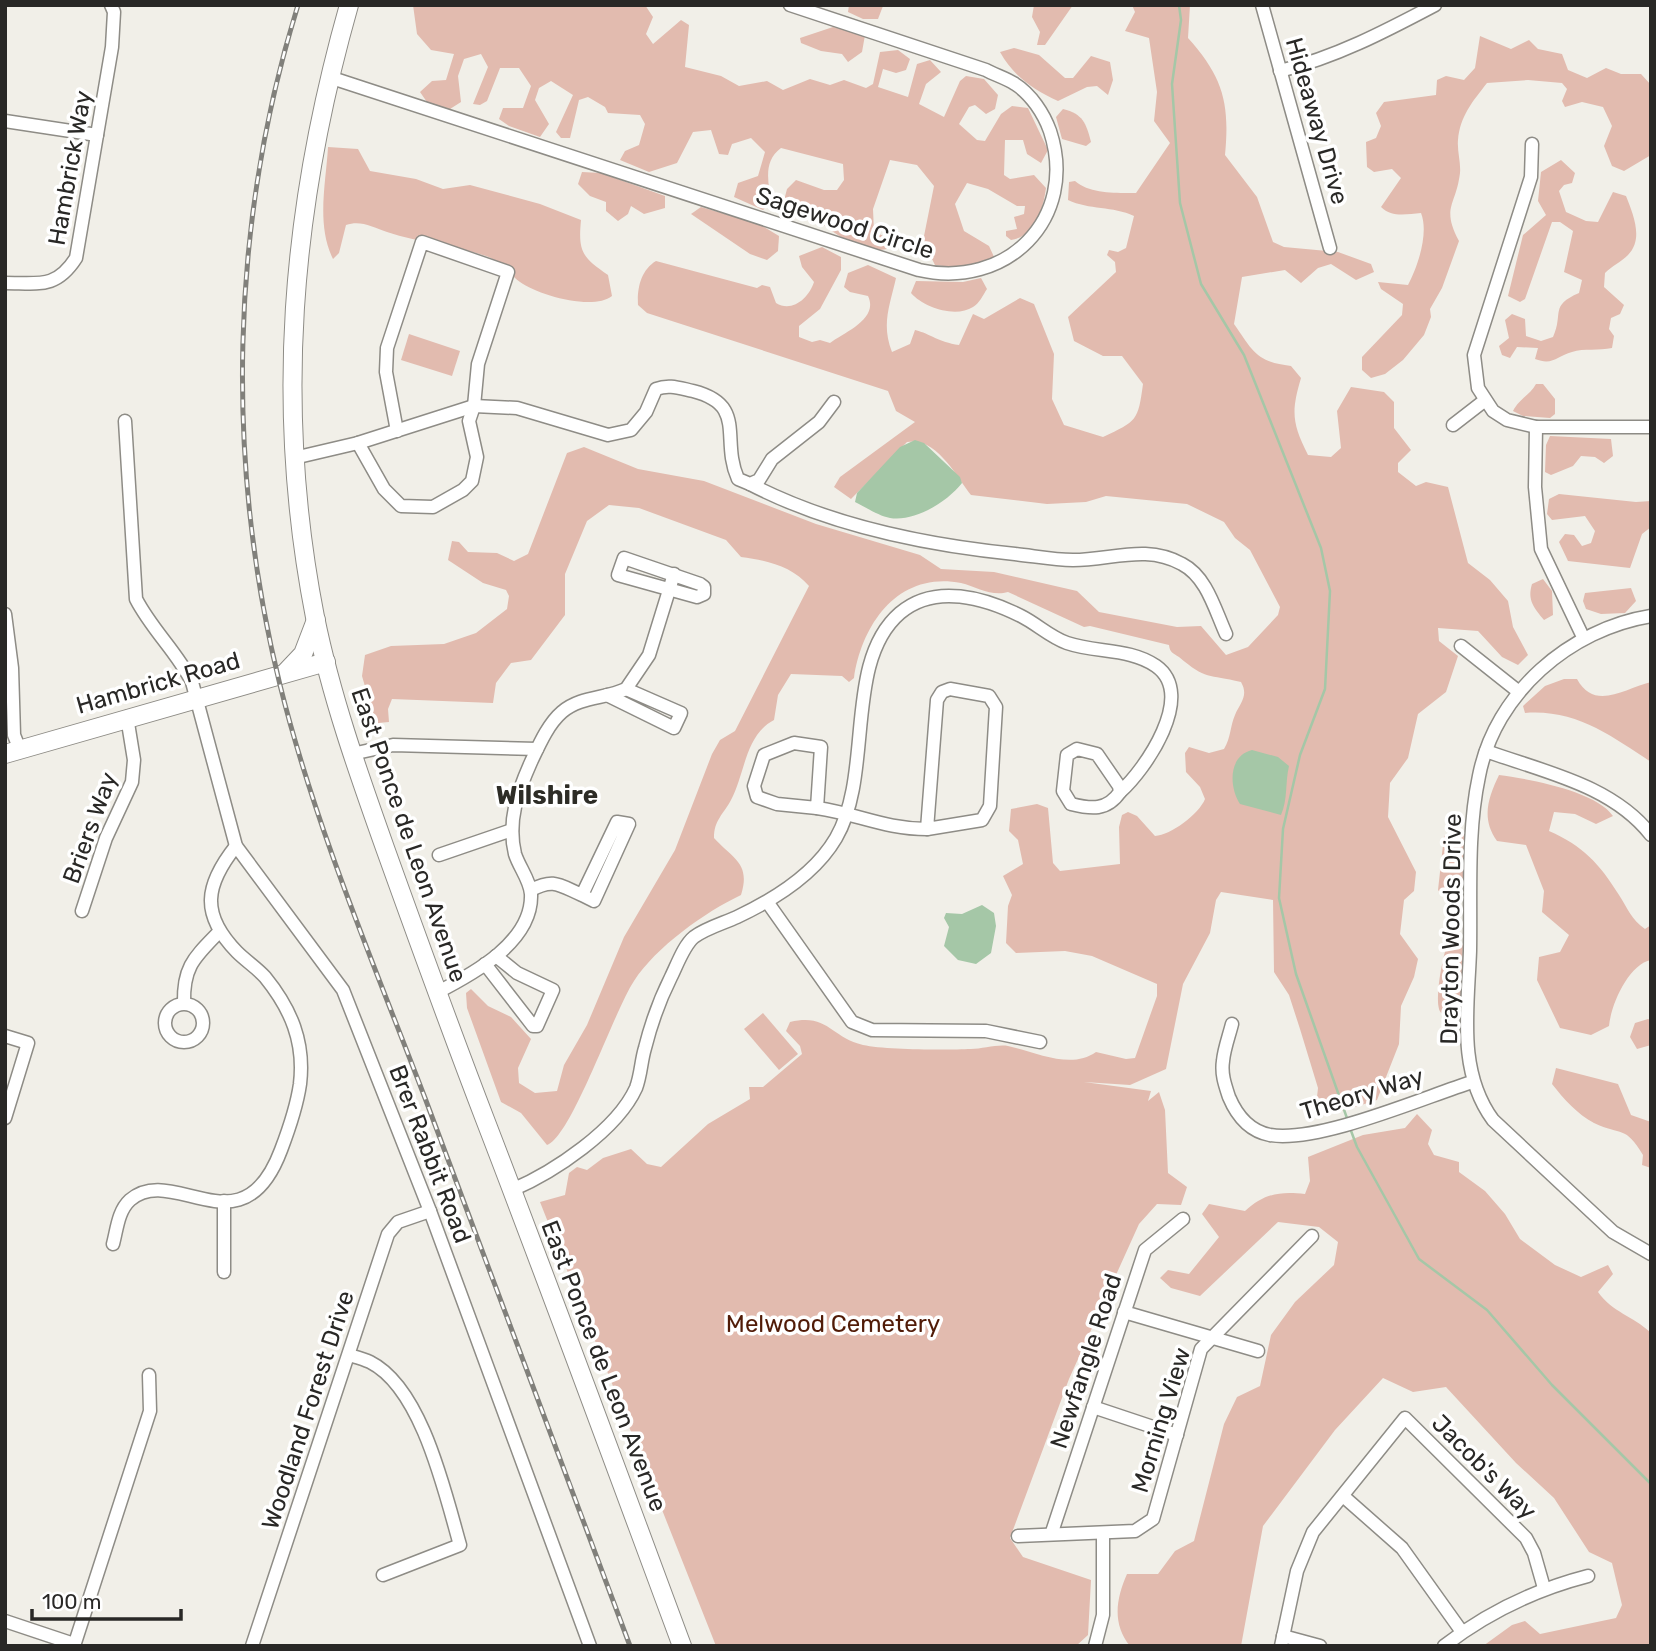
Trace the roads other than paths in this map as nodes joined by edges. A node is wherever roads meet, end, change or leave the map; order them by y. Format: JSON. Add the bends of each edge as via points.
{"nodes":[{"id":1,"x":111,"y":5,"type":"edge"},
{"id":2,"x":349,"y":5,"type":"edge"},
{"id":3,"x":790,"y":5,"type":"edge"},
{"id":4,"x":1262,"y":5,"type":"edge"},
{"id":5,"x":1435,"y":5,"type":"edge"},
{"id":6,"x":1280,"y":71,"type":"junction"},
{"id":7,"x":329,"y":78,"type":"junction"},
{"id":8,"x":5,"y":121,"type":"edge"},
{"id":9,"x":97,"y":135,"type":"junction"},
{"id":10,"x":1532,"y":144,"type":"dead end"},
{"id":11,"x":1330,"y":248,"type":"dead end"},
{"id":12,"x":5,"y":283,"type":"edge"},
{"id":13,"x":1484,"y":401,"type":"junction"},
{"id":14,"x":834,"y":402,"type":"dead end"},
{"id":15,"x":474,"y":406,"type":"junction"},
{"id":16,"x":125,"y":421,"type":"dead end"},
{"id":17,"x":1453,"y":425,"type":"dead end"},
{"id":18,"x":1536,"y":427,"type":"junction"},
{"id":19,"x":1651,"y":427,"type":"edge"},
{"id":20,"x":397,"y":431,"type":"junction"},
{"id":21,"x":358,"y":443,"type":"junction"},
{"id":22,"x":294,"y":458,"type":"junction"},
{"id":23,"x":750,"y":484,"type":"junction"},
{"id":24,"x":674,"y":574,"type":"junction"},
{"id":25,"x":669,"y":590,"type":"junction"},
{"id":26,"x":5,"y":614,"type":"edge"},
{"id":27,"x":1651,"y":616,"type":"edge"},
{"id":28,"x":316,"y":620,"type":"junction"},
{"id":29,"x":1226,"y":634,"type":"dead end"},
{"id":30,"x":1583,"y":637,"type":"junction"},
{"id":31,"x":1461,"y":646,"type":"dead end"},
{"id":32,"x":326,"y":662,"type":"junction"},
{"id":33,"x":285,"y":673,"type":"junction"},
{"id":34,"x":626,"y":689,"type":"junction"},
{"id":35,"x":1519,"y":692,"type":"junction"},
{"id":36,"x":607,"y":695,"type":"junction"},
{"id":37,"x":196,"y":697,"type":"junction"},
{"id":38,"x":334,"y":697,"type":"junction"},
{"id":39,"x":127,"y":717,"type":"junction"},
{"id":40,"x":537,"y":749,"type":"junction"},
{"id":41,"x":1486,"y":751,"type":"junction"},
{"id":42,"x":13,"y":752,"type":"edge"},
{"id":43,"x":352,"y":754,"type":"junction"},
{"id":44,"x":1120,"y":792,"type":"junction"},
{"id":45,"x":817,"y":808,"type":"junction"},
{"id":46,"x":848,"y":813,"type":"junction"},
{"id":47,"x":927,"y":829,"type":"junction"},
{"id":48,"x":512,"y":831,"type":"junction"},
{"id":49,"x":1651,"y":835,"type":"edge"},
{"id":50,"x":236,"y":846,"type":"junction"},
{"id":51,"x":439,"y":855,"type":"dead end"},
{"id":52,"x":531,"y":890,"type":"junction"},
{"id":53,"x":582,"y":895,"type":"junction"},
{"id":54,"x":768,"y":903,"type":"junction"},
{"id":55,"x":82,"y":911,"type":"dead end"},
{"id":56,"x":219,"y":932,"type":"junction"},
{"id":57,"x":490,"y":960,"type":"junction"},
{"id":58,"x":436,"y":993,"type":"junction"},
{"id":59,"x":184,"y":1003,"type":"dead end"},
{"id":60,"x":1232,"y":1024,"type":"dead end"},
{"id":61,"x":5,"y":1036,"type":"edge"},
{"id":62,"x":1040,"y":1042,"type":"dead end"},
{"id":63,"x":1472,"y":1082,"type":"junction"},
{"id":64,"x":5,"y":1118,"type":"edge"},
{"id":65,"x":512,"y":1190,"type":"junction"},
{"id":66,"x":224,"y":1201,"type":"junction"},
{"id":67,"x":430,"y":1210,"type":"junction"},
{"id":68,"x":1183,"y":1219,"type":"dead end"},
{"id":69,"x":1312,"y":1236,"type":"dead end"},
{"id":70,"x":113,"y":1244,"type":"dead end"},
{"id":71,"x":1651,"y":1254,"type":"edge"},
{"id":72,"x":224,"y":1272,"type":"dead end"},
{"id":73,"x":1124,"y":1311,"type":"junction"},
{"id":74,"x":1211,"y":1337,"type":"junction"},
{"id":75,"x":1258,"y":1352,"type":"dead end"},
{"id":76,"x":349,"y":1355,"type":"junction"},
{"id":77,"x":149,"y":1375,"type":"dead end"},
{"id":78,"x":1093,"y":1407,"type":"junction"},
{"id":79,"x":1177,"y":1435,"type":"junction"},
{"id":80,"x":1343,"y":1496,"type":"junction"},
{"id":81,"x":1052,"y":1532,"type":"junction"},
{"id":82,"x":1103,"y":1534,"type":"junction"},
{"id":83,"x":1018,"y":1536,"type":"dead end"},
{"id":84,"x":383,"y":1575,"type":"dead end"},
{"id":85,"x":1588,"y":1576,"type":"dead end"},
{"id":86,"x":1544,"y":1588,"type":"junction"},
{"id":87,"x":5,"y":1621,"type":"edge"},
{"id":88,"x":1462,"y":1632,"type":"junction"},
{"id":89,"x":1282,"y":1641,"type":"edge"},
{"id":90,"x":74,"y":1645,"type":"edge"},
{"id":91,"x":252,"y":1646,"type":"edge"},
{"id":92,"x":590,"y":1646,"type":"edge"},
{"id":93,"x":682,"y":1646,"type":"edge"},
{"id":94,"x":1095,"y":1646,"type":"edge"},
{"id":95,"x":1320,"y":1646,"type":"edge"},
{"id":96,"x":1444,"y":1646,"type":"edge"}],
"edges":[{"from":1,"to":9,"type":"street","name":"Hambrick Way","via":[[112,47]]},
{"from":2,"to":7,"type":"main road","name":"East Ponce de Leon Avenue"},
{"from":3,"to":7,"type":"street","name":"Sagewood Circle","via":[[1016,84],[1046,121],[1057,176],[1051,205],[1029,241],[1011,257],[969,274],[919,270]]},
{"from":4,"to":6,"type":"street","name":"Hideaway Drive"},
{"from":5,"to":6,"type":"street","via":[[1328,57]]},
{"from":6,"to":11,"type":"street","name":"Hideaway Drive"},
{"from":7,"to":22,"type":"main road","name":"East Ponce de Leon Avenue","via":[[296,264]]},
{"from":8,"to":9,"type":"street"},
{"from":9,"to":12,"type":"street","name":"Hambrick Way","via":[[76,258],[55,281]]},
{"from":10,"to":13,"type":"street","via":[[1531,177],[1474,355],[1474,373]]},
{"from":13,"to":17,"type":"street"},
{"from":13,"to":18,"type":"street","via":[[1507,420]]},
{"from":14,"to":23,"type":"street","via":[[819,422],[772,458],[759,480]]},
{"from":15,"to":20,"type":"street"},
{"from":15,"to":20,"type":"street","via":[[478,364],[508,272],[422,242],[387,348],[386,372]]},
{"from":15,"to":21,"type":"street","via":[[469,421],[477,457],[472,481],[433,507],[401,506],[384,489]]},
{"from":15,"to":23,"type":"street","via":[[517,408],[608,435],[631,430],[656,389],[667,385],[713,396],[725,408],[730,424],[732,465],[738,479]]},
{"from":16,"to":37,"type":"street","name":"Brer Rabbit Road","via":[[136,599],[181,660]]},
{"from":18,"to":19,"type":"street"},
{"from":18,"to":30,"type":"street","via":[[1536,513],[1541,549]]},
{"from":20,"to":21,"type":"street"},
{"from":21,"to":22,"type":"street"},
{"from":22,"to":28,"type":"main road","name":"East Ponce de Leon Avenue"},
{"from":23,"to":29,"type":"street","via":[[779,499],[930,543],[1073,560],[1146,551],[1183,564],[1201,580]]},
{"from":24,"to":25,"type":"street"},
{"from":24,"to":25,"type":"street","via":[[700,584],[704,594],[697,597]]},
{"from":24,"to":25,"type":"street","via":[[624,558],[618,575]]},
{"from":25,"to":34,"type":"street","via":[[649,655]]},
{"from":26,"to":42,"type":"street","via":[[12,668]]},
{"from":27,"to":30,"type":"street","name":"Drayton Woods Drive","via":[[1625,620]]},
{"from":28,"to":32,"type":"main road","name":"East Ponce de Leon Avenue"},
{"from":28,"to":33,"type":"main road","via":[[303,654]]},
{"from":30,"to":35,"type":"street","name":"Drayton Woods Drive"},
{"from":31,"to":35,"type":"street"},
{"from":32,"to":33,"type":"main road","name":"Hambrick Road"},
{"from":32,"to":38,"type":"main road","name":"East Ponce de Leon Avenue"},
{"from":33,"to":37,"type":"main road","name":"Hambrick Road"},
{"from":33,"to":38,"type":"main road","via":[[314,677]]},
{"from":34,"to":36,"type":"street"},
{"from":34,"to":36,"type":"street","via":[[681,713],[674,728]]},
{"from":35,"to":41,"type":"street","name":"Drayton Woods Drive"},
{"from":36,"to":40,"type":"street","via":[[576,702],[560,713]]},
{"from":37,"to":39,"type":"main road","name":"Hambrick Road"},
{"from":37,"to":50,"type":"street","name":"Brer Rabbit Road"},
{"from":38,"to":43,"type":"main road","name":"East Ponce de Leon Avenue"},
{"from":39,"to":42,"type":"main road","name":"Hambrick Road"},
{"from":39,"to":55,"type":"street","name":"Briers Way","via":[[134,760],[132,782],[106,838]]},
{"from":40,"to":43,"type":"street","via":[[393,745]]},
{"from":40,"to":48,"type":"street","via":[[517,793]]},
{"from":41,"to":49,"type":"street","via":[[1598,791],[1629,810]]},
{"from":41,"to":63,"type":"street","name":"Drayton Woods Drive","via":[[1474,813],[1467,1041]]},
{"from":43,"to":58,"type":"main road","name":"East Ponce de Leon Avenue"},
{"from":44,"to":44,"type":"street","via":[[1103,807],[1071,804],[1063,790],[1069,752],[1077,749],[1097,754]]},
{"from":44,"to":46,"type":"street","via":[[1153,755],[1168,715],[1168,681],[1158,667],[1130,654],[1075,646],[1008,611],[952,595],[925,599],[901,612],[880,637],[866,676]]},
{"from":45,"to":45,"type":"street","via":[[821,747],[794,743],[764,755],[754,786],[757,797]]},
{"from":45,"to":46,"type":"street"},
{"from":46,"to":47,"type":"street","via":[[889,828]]},
{"from":46,"to":54,"type":"street","via":[[820,860]]},
{"from":47,"to":47,"type":"street","via":[[937,700],[950,689],[989,696],[996,707],[997,727],[990,806],[982,820]]},
{"from":48,"to":51,"type":"street"},
{"from":48,"to":52,"type":"street"},
{"from":50,"to":56,"type":"street","via":[[210,890]]},
{"from":50,"to":67,"type":"street","name":"Brer Rabbit Road","via":[[342,990]]},
{"from":52,"to":53,"type":"street","via":[[547,882]]},
{"from":52,"to":57,"type":"street","via":[[530,905],[517,933]]},
{"from":53,"to":53,"type":"street","via":[[594,901],[629,824],[617,821]]},
{"from":54,"to":62,"type":"street","via":[[852,1022],[872,1030],[986,1031]]},
{"from":54,"to":65,"type":"street","via":[[693,937],[665,990],[639,1079],[623,1111],[545,1176]]},
{"from":56,"to":59,"type":"street","via":[[190,962]]},
{"from":56,"to":66,"type":"street","via":[[282,999],[303,1052],[300,1086],[276,1164],[256,1193]]},
{"from":57,"to":57,"type":"street","via":[[553,990],[537,1026],[533,1026]]},
{"from":57,"to":58,"type":"street"},
{"from":58,"to":65,"type":"main road","name":"East Ponce de Leon Avenue"},
{"from":60,"to":63,"type":"street","name":"Theory Way","via":[[1223,1080],[1246,1125],[1269,1135],[1297,1136],[1340,1125]]},
{"from":61,"to":64,"type":"street","via":[[29,1043]]},
{"from":63,"to":71,"type":"street","name":"Drayton Woods Drive","via":[[1493,1120],[1613,1232]]},
{"from":65,"to":93,"type":"main road","name":"East Ponce de Leon Avenue"},
{"from":66,"to":70,"type":"street","via":[[146,1192],[121,1212]]},
{"from":66,"to":72,"type":"street"},
{"from":67,"to":76,"type":"street","name":"Woodland Forest Drive","via":[[398,1222],[388,1234]]},
{"from":67,"to":92,"type":"street","name":"Brer Rabbit Road"},
{"from":68,"to":73,"type":"street","name":"Newfangle Road","via":[[1145,1250]]},
{"from":69,"to":74,"type":"street","name":"Morning View"},
{"from":73,"to":74,"type":"street"},
{"from":73,"to":78,"type":"street","name":"Newfangle Road"},
{"from":74,"to":75,"type":"street"},
{"from":74,"to":79,"type":"street","name":"Morning View","via":[[1201,1349]]},
{"from":76,"to":84,"type":"street","via":[[369,1361],[401,1390],[442,1481],[460,1545]]},
{"from":76,"to":91,"type":"street","name":"Woodland Forest Drive"},
{"from":77,"to":90,"type":"street","via":[[150,1411]]},
{"from":78,"to":79,"type":"street"},
{"from":78,"to":81,"type":"street","name":"Newfangle Road"},
{"from":79,"to":82,"type":"street","name":"Morning View","via":[[1153,1519],[1135,1531]]},
{"from":80,"to":86,"type":"street","name":"Jacob's Way","via":[[1405,1418],[1526,1538]]},
{"from":80,"to":88,"type":"street","via":[[1402,1548]]},
{"from":80,"to":89,"type":"street","via":[[1303,1551]]},
{"from":81,"to":82,"type":"street","name":"Morning View"},
{"from":81,"to":83,"type":"street","name":"Morning View"},
{"from":82,"to":94,"type":"street","via":[[1103,1615]]},
{"from":85,"to":86,"type":"street"},
{"from":86,"to":88,"type":"street"},
{"from":87,"to":90,"type":"street"},
{"from":88,"to":96,"type":"street"},
{"from":89,"to":95,"type":"street"}]}
